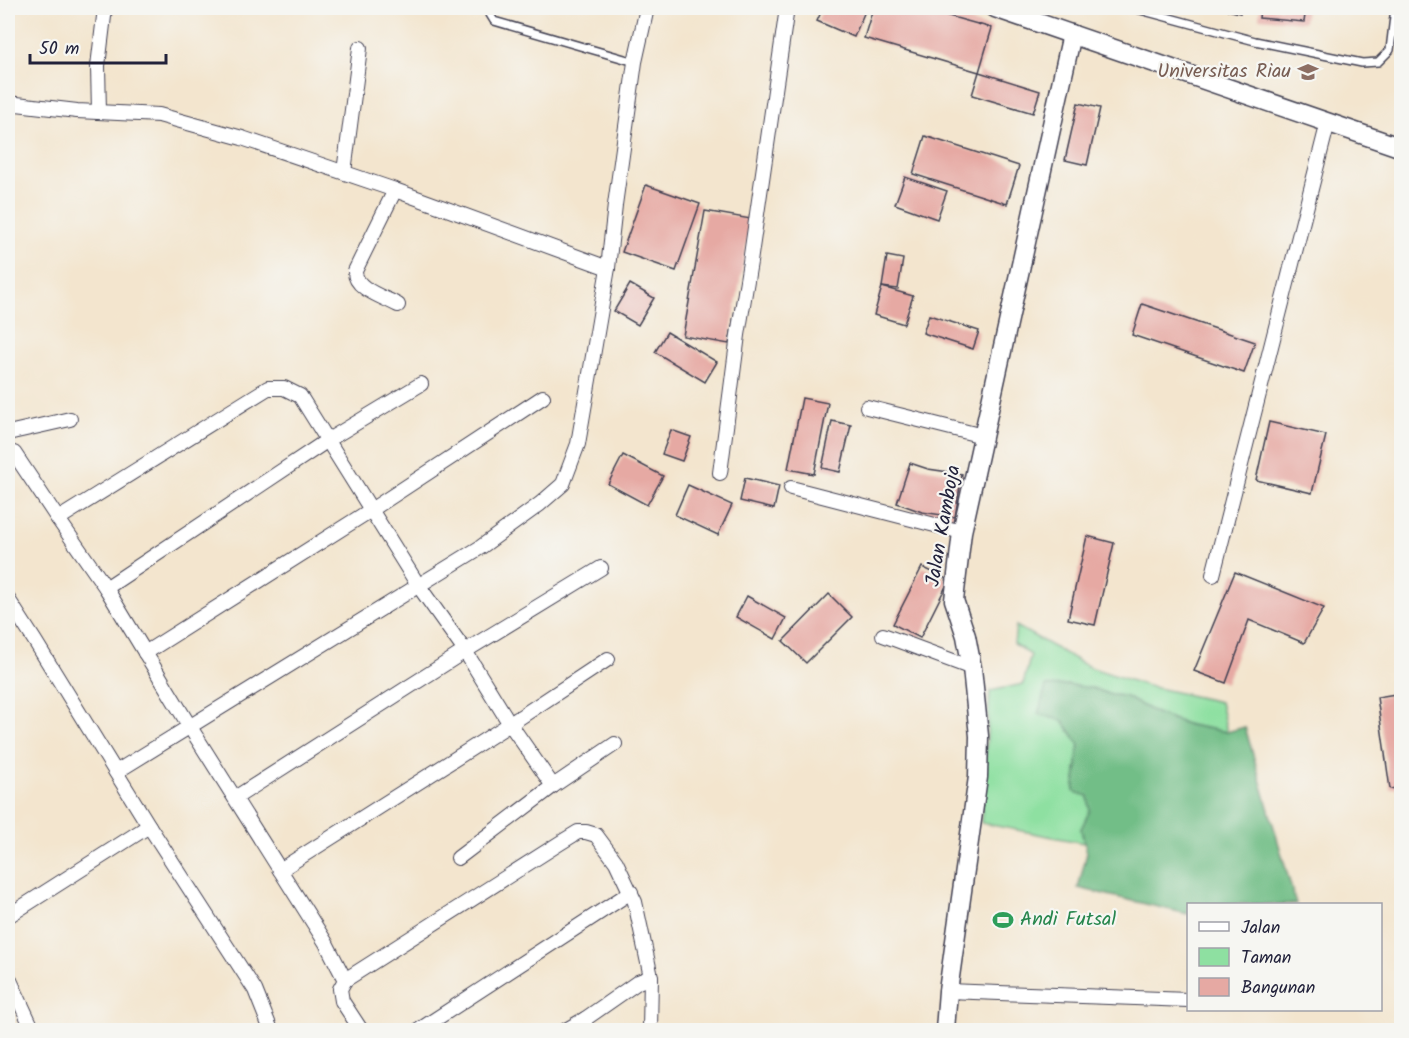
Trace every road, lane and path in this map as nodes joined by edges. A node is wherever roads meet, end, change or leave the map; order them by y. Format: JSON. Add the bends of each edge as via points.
{"nodes":[{"id":1,"x":105,"y":8,"type":"edge"},
{"id":2,"x":486,"y":8,"type":"edge"},
{"id":3,"x":647,"y":8,"type":"edge"},
{"id":4,"x":787,"y":8,"type":"edge"},
{"id":5,"x":995,"y":8,"type":"edge"},
{"id":6,"x":1133,"y":8,"type":"edge"},
{"id":7,"x":1395,"y":8,"type":"edge"},
{"id":8,"x":1072,"y":34,"type":"junction"},
{"id":9,"x":360,"y":48,"type":"dead end"},
{"id":10,"x":635,"y":62,"type":"junction"},
{"id":11,"x":8,"y":103,"type":"edge"},
{"id":12,"x":99,"y":112,"type":"junction"},
{"id":13,"x":1328,"y":122,"type":"junction"},
{"id":14,"x":1401,"y":148,"type":"edge"},
{"id":15,"x":344,"y":172,"type":"junction"},
{"id":16,"x":395,"y":190,"type":"junction"},
{"id":17,"x":608,"y":268,"type":"junction"},
{"id":18,"x":398,"y":305,"type":"dead end"},
{"id":19,"x":421,"y":384,"type":"dead end"},
{"id":20,"x":543,"y":397,"type":"dead end"},
{"id":21,"x":867,"y":407,"type":"dead end"},
{"id":22,"x":70,"y":419,"type":"dead end"},
{"id":23,"x":8,"y":433,"type":"edge"},
{"id":24,"x":983,"y":436,"type":"junction"},
{"id":25,"x":328,"y":440,"type":"junction"},
{"id":26,"x":14,"y":453,"type":"dead end"},
{"id":27,"x":720,"y":473,"type":"dead end"},
{"id":28,"x":791,"y":488,"type":"dead end"},
{"id":29,"x":371,"y":510,"type":"junction"},
{"id":30,"x":58,"y":519,"type":"junction"},
{"id":31,"x":962,"y":532,"type":"junction"},
{"id":32,"x":601,"y":568,"type":"dead end"},
{"id":33,"x":1213,"y":575,"type":"dead end"},
{"id":34,"x":418,"y":585,"type":"junction"},
{"id":35,"x":106,"y":588,"type":"junction"},
{"id":36,"x":8,"y":599,"type":"edge"},
{"id":37,"x":12,"y":614,"type":"edge"},
{"id":38,"x":883,"y":635,"type":"dead end"},
{"id":39,"x":465,"y":651,"type":"junction"},
{"id":40,"x":145,"y":653,"type":"junction"},
{"id":41,"x":608,"y":659,"type":"dead end"},
{"id":42,"x":972,"y":668,"type":"junction"},
{"id":43,"x":510,"y":724,"type":"junction"},
{"id":44,"x":189,"y":727,"type":"junction"},
{"id":45,"x":615,"y":744,"type":"dead end"},
{"id":46,"x":116,"y":772,"type":"junction"},
{"id":47,"x":554,"y":786,"type":"junction"},
{"id":48,"x":235,"y":798,"type":"junction"},
{"id":49,"x":149,"y":826,"type":"junction"},
{"id":50,"x":458,"y":858,"type":"dead end"},
{"id":51,"x":280,"y":870,"type":"junction"},
{"id":52,"x":631,"y":892,"type":"junction"},
{"id":53,"x":8,"y":916,"type":"edge"},
{"id":54,"x":8,"y":976,"type":"edge"},
{"id":55,"x":651,"y":977,"type":"junction"},
{"id":56,"x":345,"y":980,"type":"junction"},
{"id":57,"x":948,"y":991,"type":"junction"},
{"id":58,"x":1187,"y":1000,"type":"edge"},
{"id":59,"x":585,"y":1025,"type":"edge"},
{"id":60,"x":33,"y":1030,"type":"edge"},
{"id":61,"x":271,"y":1030,"type":"edge"},
{"id":62,"x":361,"y":1030,"type":"edge"},
{"id":63,"x":419,"y":1030,"type":"edge"},
{"id":64,"x":566,"y":1030,"type":"edge"},
{"id":65,"x":650,"y":1030,"type":"edge"},
{"id":66,"x":945,"y":1030,"type":"edge"}],
"edges":[{"from":1,"to":12,"type":"street","via":[[98,66]]},
{"from":2,"to":10,"type":"lane","via":[[494,21]]},
{"from":3,"to":10,"type":"street"},
{"from":4,"to":27,"type":"street"},
{"from":5,"to":8,"type":"street"},
{"from":6,"to":7,"type":"lane","via":[[1255,41],[1362,63],[1378,62],[1390,50]]},
{"from":8,"to":13,"type":"street"},
{"from":8,"to":24,"type":"street","name":"Jalan Kamboja"},
{"from":9,"to":15,"type":"street"},
{"from":10,"to":17,"type":"street"},
{"from":11,"to":12,"type":"street"},
{"from":12,"to":15,"type":"street","via":[[159,116]]},
{"from":13,"to":14,"type":"street"},
{"from":13,"to":33,"type":"street"},
{"from":15,"to":16,"type":"street"},
{"from":16,"to":17,"type":"street"},
{"from":16,"to":18,"type":"street","via":[[355,275],[358,284]]},
{"from":17,"to":34,"type":"street","via":[[578,444],[563,483],[490,541]]},
{"from":19,"to":25,"type":"street"},
{"from":20,"to":29,"type":"street"},
{"from":21,"to":24,"type":"street"},
{"from":22,"to":23,"type":"street"},
{"from":24,"to":31,"type":"street","name":"Jalan Kamboja"},
{"from":25,"to":29,"type":"street"},
{"from":25,"to":30,"type":"street","via":[[300,396],[284,388],[268,388]]},
{"from":25,"to":35,"type":"street"},
{"from":26,"to":30,"type":"street"},
{"from":28,"to":31,"type":"street"},
{"from":29,"to":34,"type":"street"},
{"from":29,"to":40,"type":"street"},
{"from":30,"to":35,"type":"street"},
{"from":31,"to":42,"type":"street","name":"Jalan Kamboja","via":[[954,600]]},
{"from":32,"to":39,"type":"street"},
{"from":34,"to":39,"type":"street"},
{"from":34,"to":44,"type":"street"},
{"from":35,"to":40,"type":"street"},
{"from":36,"to":37,"type":"street"},
{"from":37,"to":46,"type":"street"},
{"from":38,"to":42,"type":"street"},
{"from":39,"to":43,"type":"street"},
{"from":39,"to":48,"type":"street"},
{"from":40,"to":44,"type":"street"},
{"from":41,"to":43,"type":"street"},
{"from":42,"to":57,"type":"street","name":"Jalan Kamboja","via":[[979,736],[978,777]]},
{"from":43,"to":47,"type":"street"},
{"from":43,"to":51,"type":"street"},
{"from":44,"to":46,"type":"street"},
{"from":44,"to":48,"type":"street"},
{"from":45,"to":47,"type":"street"},
{"from":46,"to":49,"type":"street"},
{"from":47,"to":50,"type":"street"},
{"from":48,"to":51,"type":"street"},
{"from":49,"to":53,"type":"street"},
{"from":49,"to":61,"type":"street","via":[[255,990]]},
{"from":51,"to":56,"type":"street"},
{"from":52,"to":55,"type":"street"},
{"from":52,"to":56,"type":"street","via":[[596,835],[578,832]]},
{"from":52,"to":63,"type":"street"},
{"from":54,"to":60,"type":"street"},
{"from":55,"to":59,"type":"street","via":[[638,982]]},
{"from":55,"to":65,"type":"street"},
{"from":56,"to":62,"type":"street","via":[[340,989],[342,1001]]},
{"from":57,"to":58,"type":"street"},
{"from":57,"to":66,"type":"street","name":"Jalan Kamboja"},
{"from":59,"to":64,"type":"street"}]}
